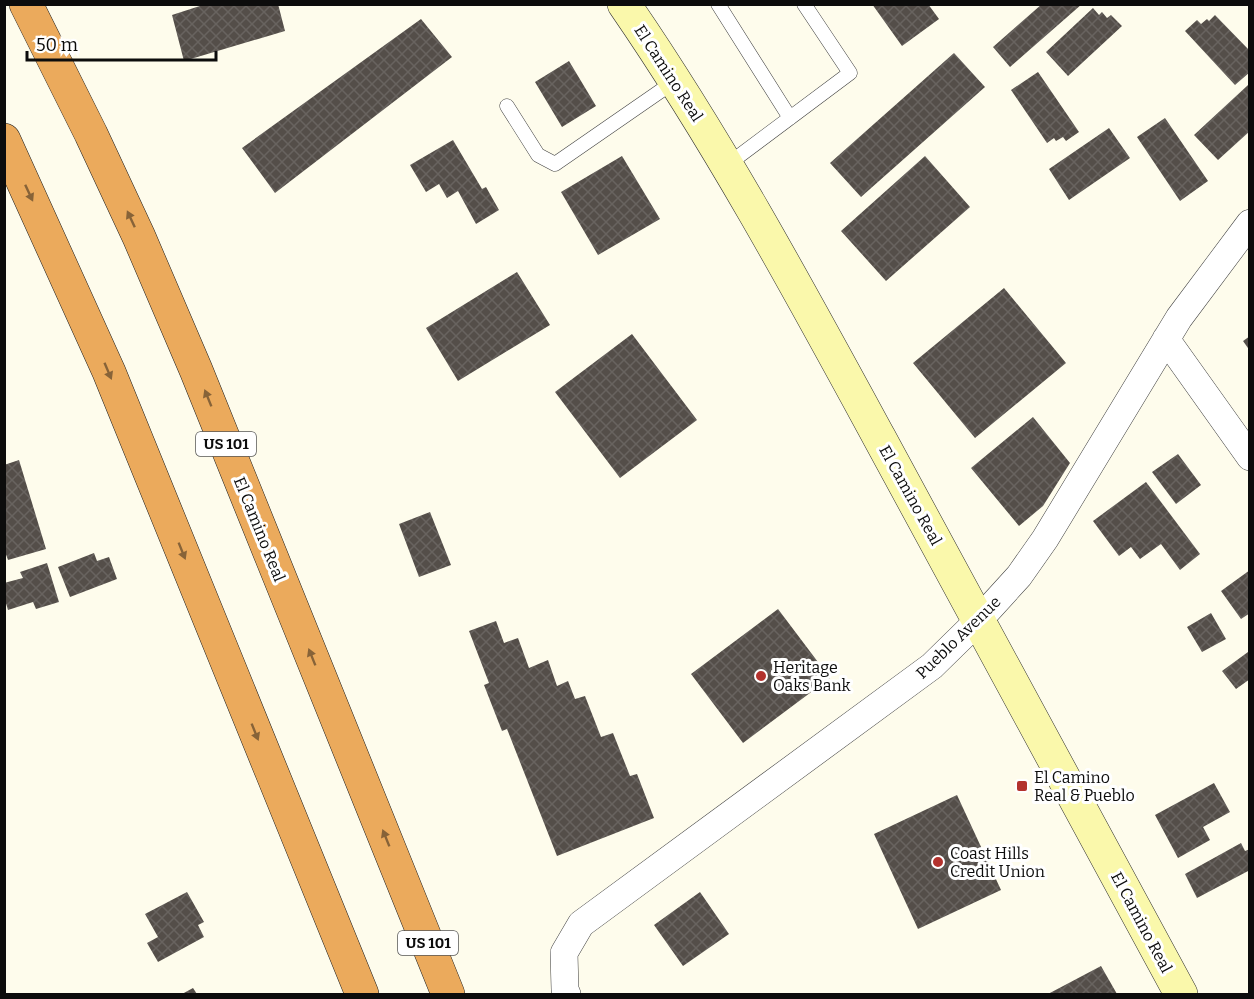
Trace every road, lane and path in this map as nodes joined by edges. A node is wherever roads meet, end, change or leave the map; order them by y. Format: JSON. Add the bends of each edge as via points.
{"nodes":[{"id":1,"x":26,"y":4,"type":"edge"},
{"id":2,"x":624,"y":4,"type":"edge"},
{"id":3,"x":718,"y":4,"type":"edge"},
{"id":4,"x":804,"y":4,"type":"edge"},
{"id":5,"x":675,"y":81,"type":"junction"},
{"id":6,"x":507,"y":106,"type":"dead end"},
{"id":7,"x":790,"y":118,"type":"junction"},
{"id":8,"x":4,"y":140,"type":"edge"},
{"id":9,"x":727,"y":165,"type":"junction"},
{"id":10,"x":1250,"y":223,"type":"edge"},
{"id":11,"x":1166,"y":339,"type":"junction"},
{"id":12,"x":1250,"y":457,"type":"edge"},
{"id":13,"x":980,"y":620,"type":"junction"},
{"id":14,"x":357,"y":985,"type":"edge"},
{"id":15,"x":448,"y":994,"type":"edge"},
{"id":16,"x":567,"y":994,"type":"edge"},
{"id":17,"x":1181,"y":994,"type":"edge"}],
"edges":[{"from":15,"to":1,"type":"highway","name":"El Camino Real","number":"US 101","one_way":true,"via":[[196,370],[130,216]]},
{"from":2,"to":5,"type":"main road","name":"El Camino Real"},
{"from":3,"to":7,"type":"lane"},
{"from":4,"to":7,"type":"lane","via":[[850,73]]},
{"from":5,"to":6,"type":"lane","via":[[555,164],[538,155]]},
{"from":5,"to":9,"type":"main road","name":"El Camino Real"},
{"from":7,"to":9,"type":"lane"},
{"from":8,"to":14,"type":"highway","one_way":true,"via":[[109,372]]},
{"from":9,"to":13,"type":"main road","name":"El Camino Real"},
{"from":10,"to":11,"type":"street","name":"Pueblo Avenue"},
{"from":11,"to":12,"type":"street"},
{"from":11,"to":13,"type":"street","name":"Pueblo Avenue","via":[[1045,539]]},
{"from":13,"to":16,"type":"street","name":"Pueblo Avenue","via":[[932,666],[582,924],[564,953]]},
{"from":13,"to":17,"type":"main road","name":"El Camino Real"}]}
